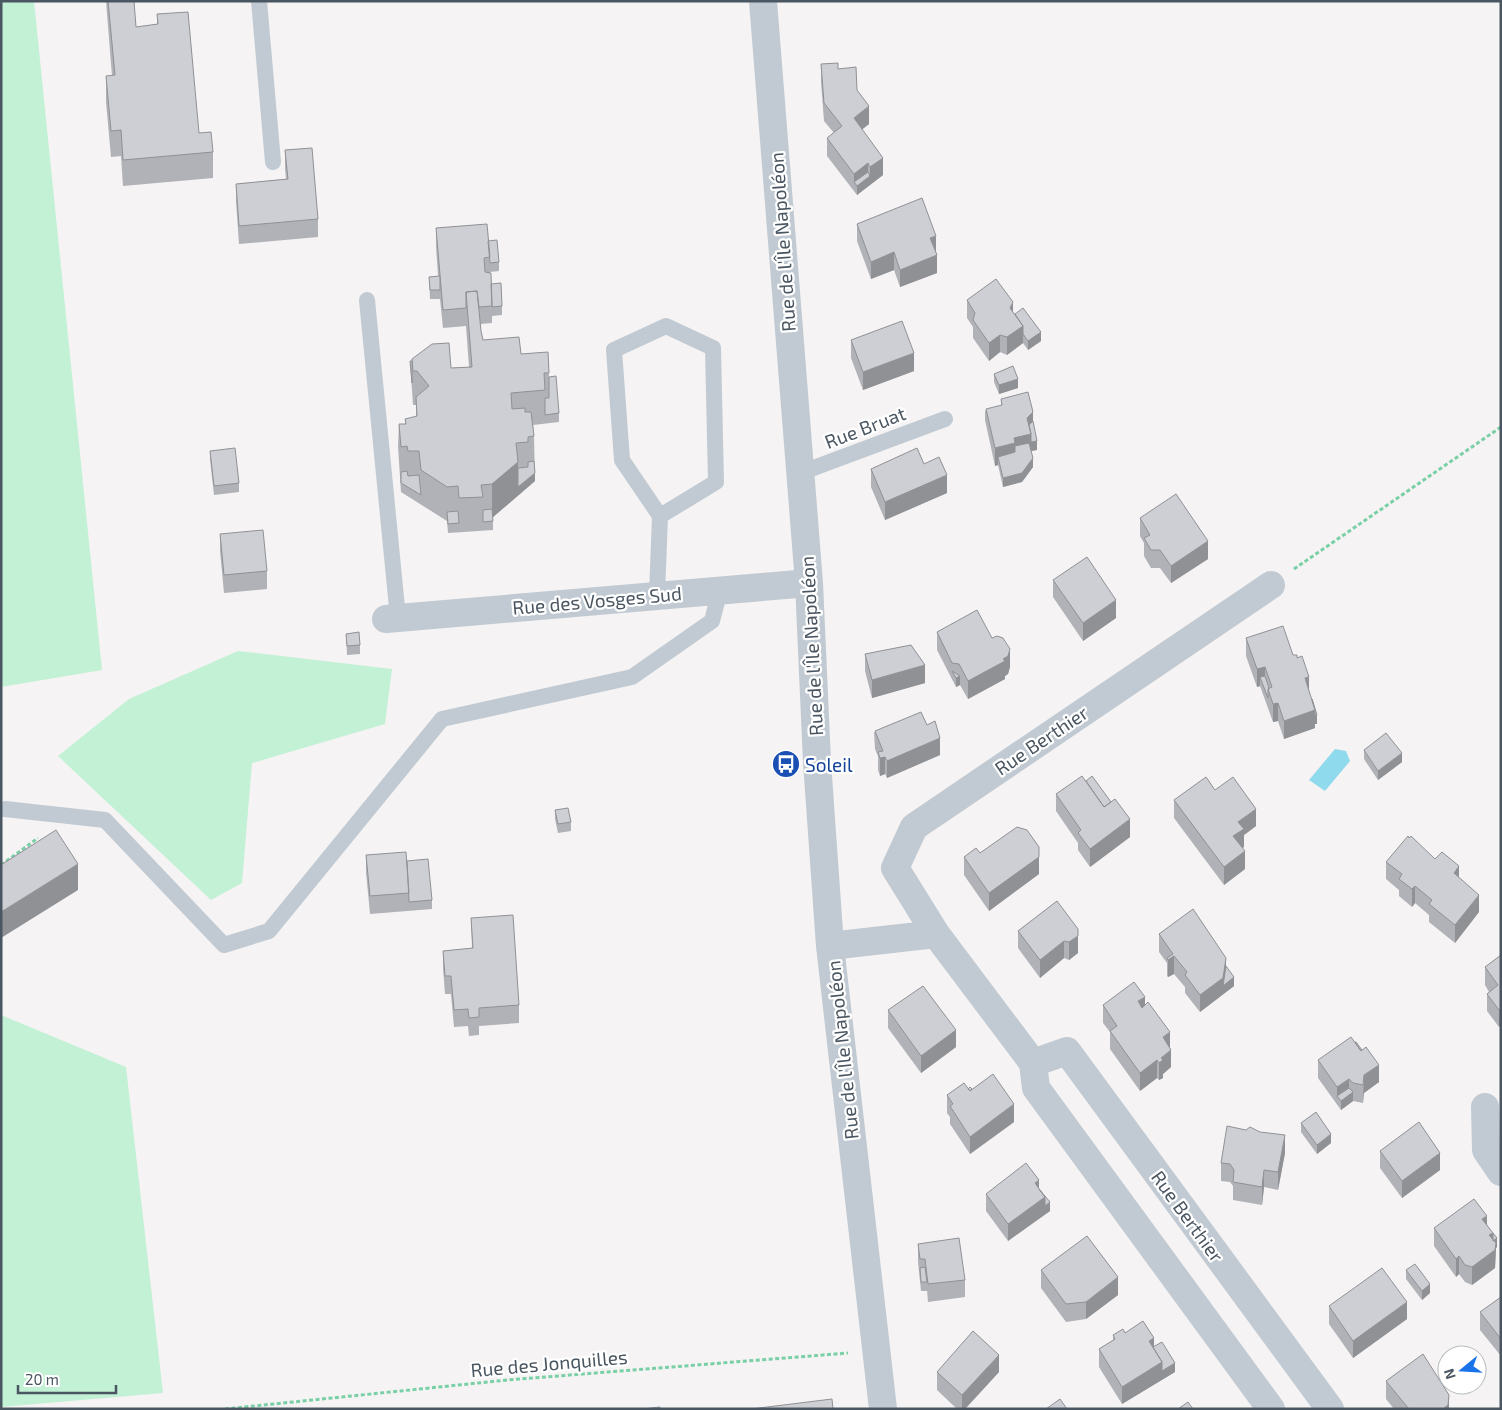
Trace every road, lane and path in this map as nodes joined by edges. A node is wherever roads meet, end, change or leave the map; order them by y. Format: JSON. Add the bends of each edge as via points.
{"nodes":[{"id":1,"x":259,"y":1,"type":"edge"},
{"id":2,"x":764,"y":1,"type":"edge"},
{"id":3,"x":273,"y":162,"type":"dead end"},
{"id":4,"x":367,"y":300,"type":"dead end"},
{"id":5,"x":945,"y":419,"type":"dead end"},
{"id":6,"x":1501,"y":428,"type":"edge"},
{"id":7,"x":800,"y":473,"type":"junction"},
{"id":8,"x":660,"y":516,"type":"junction"},
{"id":9,"x":809,"y":583,"type":"junction"},
{"id":10,"x":1271,"y":585,"type":"joint"},
{"id":11,"x":720,"y":590,"type":"junction"},
{"id":12,"x":656,"y":594,"type":"junction"},
{"id":13,"x":392,"y":619,"type":"joint"},
{"id":14,"x":5,"y":809,"type":"dead end"},
{"id":15,"x":69,"y":816,"type":"junction"},
{"id":16,"x":1,"y":865,"type":"edge"},
{"id":17,"x":936,"y":934,"type":"junction"},
{"id":18,"x":830,"y":946,"type":"junction"},
{"id":19,"x":1033,"y":1063,"type":"junction"},
{"id":20,"x":1485,"y":1107,"type":"dead end"},
{"id":21,"x":1501,"y":1172,"type":"edge"},
{"id":22,"x":876,"y":1351,"type":"junction"},
{"id":23,"x":224,"y":1409,"type":"edge"},
{"id":24,"x":883,"y":1409,"type":"edge"},
{"id":25,"x":1271,"y":1409,"type":"edge"},
{"id":26,"x":1330,"y":1409,"type":"edge"}],
"edges":[{"from":1,"to":3,"type":"lane"},
{"from":2,"to":7,"type":"street","name":"Rue de l'Île Napoléon"},
{"from":4,"to":13,"type":"lane"},
{"from":5,"to":7,"type":"lane","name":"Rue Bruat"},
{"from":6,"to":10,"type":"path"},
{"from":7,"to":9,"type":"street","name":"Rue de l'Île Napoléon"},
{"from":8,"to":8,"type":"lane","via":[[622,460],[614,350],[666,326],[713,348],[716,482]]},
{"from":8,"to":12,"type":"lane"},
{"from":9,"to":11,"type":"street","name":"Rue des Vosges Sud"},
{"from":9,"to":18,"type":"street","name":"Rue de l'Île Napoléon"},
{"from":10,"to":17,"type":"street","name":"Rue Berthier","via":[[914,827],[894,868]]},
{"from":11,"to":12,"type":"street","name":"Rue des Vosges Sud"},
{"from":11,"to":15,"type":"lane","via":[[712,621],[632,677],[442,720],[269,931],[224,945],[105,820]]},
{"from":12,"to":13,"type":"street","name":"Rue des Vosges Sud"},
{"from":14,"to":15,"type":"lane"},
{"from":15,"to":16,"type":"path"},
{"from":17,"to":18,"type":"street"},
{"from":17,"to":19,"type":"street","name":"Rue Berthier"},
{"from":18,"to":22,"type":"street","name":"Rue de l'Île Napoléon"},
{"from":19,"to":25,"type":"street","via":[[1036,1088]]},
{"from":19,"to":26,"type":"street","name":"Rue Berthier","via":[[1067,1051]]},
{"from":20,"to":21,"type":"street","via":[[1486,1150]]},
{"from":22,"to":23,"type":"path","name":"Rue des Jonquilles","via":[[507,1380]]},
{"from":22,"to":24,"type":"street","name":"Rue de l'Île Napoléon"}]}
